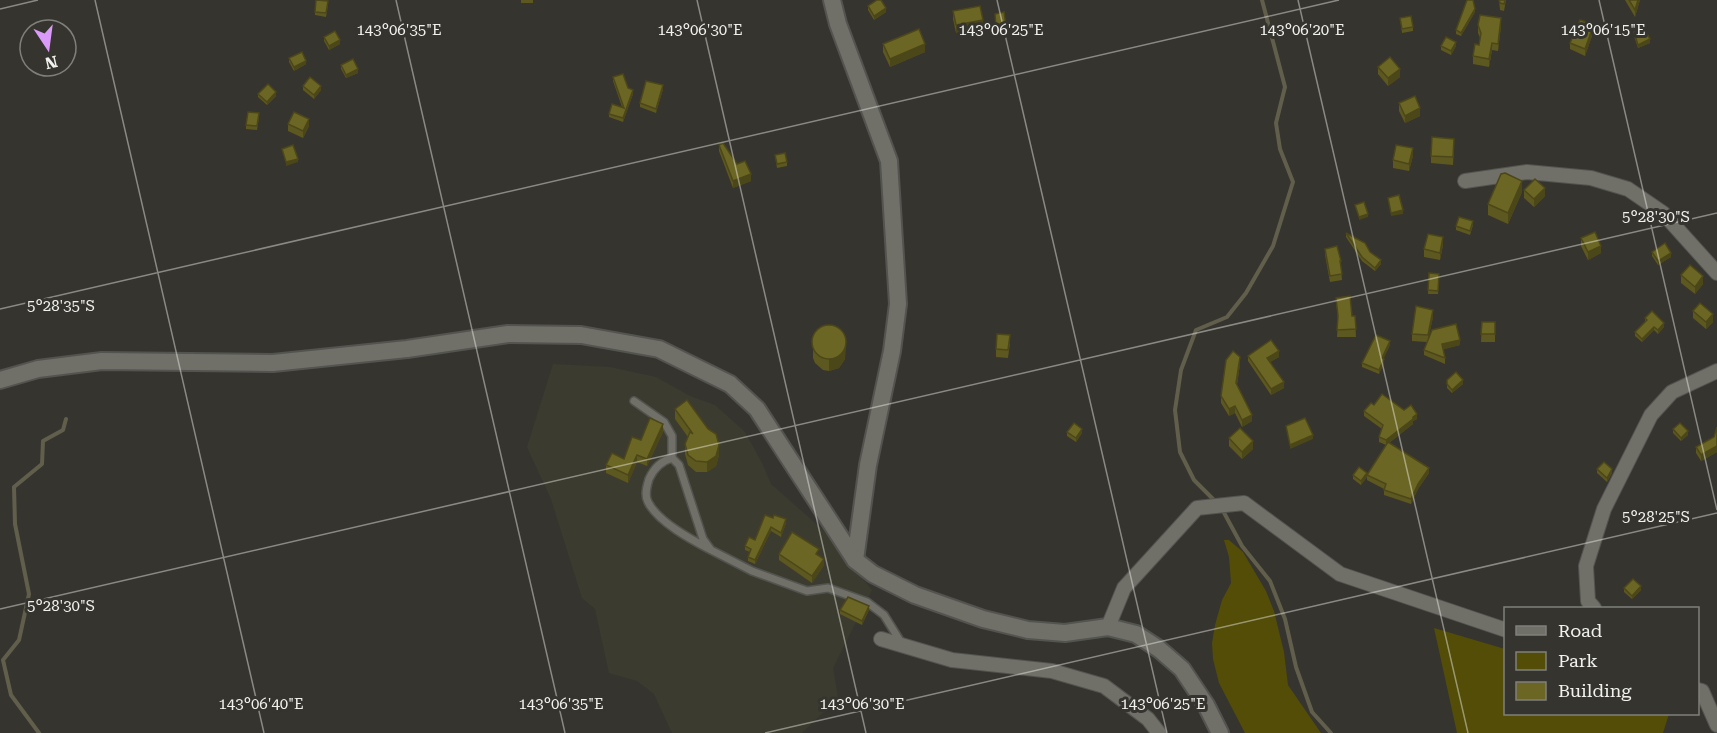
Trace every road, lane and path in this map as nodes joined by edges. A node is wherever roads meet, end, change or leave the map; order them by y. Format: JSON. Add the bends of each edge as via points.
{"nodes":[{"id":1,"x":832,"y":0,"type":"edge"},
{"id":2,"x":1465,"y":181,"type":"dead end"},
{"id":3,"x":1717,"y":273,"type":"edge"},
{"id":4,"x":1717,"y":371,"type":"edge"},
{"id":5,"x":0,"y":380,"type":"edge"},
{"id":6,"x":634,"y":401,"type":"dead end"},
{"id":7,"x":672,"y":458,"type":"junction"},
{"id":8,"x":711,"y":550,"type":"junction"},
{"id":9,"x":855,"y":560,"type":"junction"},
{"id":10,"x":1592,"y":607,"type":"edge"},
{"id":11,"x":1108,"y":627,"type":"junction"},
{"id":12,"x":1504,"y":629,"type":"edge"},
{"id":13,"x":882,"y":639,"type":"dead end"},
{"id":14,"x":903,"y":646,"type":"junction"},
{"id":15,"x":1699,"y":687,"type":"edge"},
{"id":16,"x":1717,"y":725,"type":"edge"},
{"id":17,"x":1159,"y":733,"type":"edge"},
{"id":18,"x":1221,"y":733,"type":"edge"}],
"edges":[{"from":1,"to":9,"type":"street","via":[[889,161],[898,304]]},
{"from":2,"to":3,"type":"street","via":[[1527,172],[1591,178],[1628,189],[1663,213]]},
{"from":4,"to":10,"type":"street","via":[[1672,392],[1651,415],[1604,509],[1586,566]]},
{"from":5,"to":9,"type":"street","via":[[38,369],[102,361],[273,363],[508,334],[581,335],[659,349],[730,384],[757,409]]},
{"from":6,"to":7,"type":"lane","via":[[664,422],[672,436]]},
{"from":7,"to":8,"type":"lane","via":[[679,465],[703,538]]},
{"from":7,"to":8,"type":"lane","via":[[662,460],[651,475],[646,488],[648,501],[661,518]]},
{"from":8,"to":14,"type":"lane","via":[[807,591],[828,588],[867,602],[884,615]]},
{"from":9,"to":11,"type":"street","via":[[873,574],[915,594],[1028,630],[1065,633]]},
{"from":11,"to":12,"type":"street","via":[[1124,588],[1197,508],[1244,503],[1340,574]]},
{"from":11,"to":18,"type":"street","via":[[1136,634],[1182,669]]},
{"from":13,"to":14,"type":"street"},
{"from":14,"to":17,"type":"street","via":[[952,660],[1052,671],[1104,686],[1148,719]]},
{"from":15,"to":16,"type":"street"}]}
